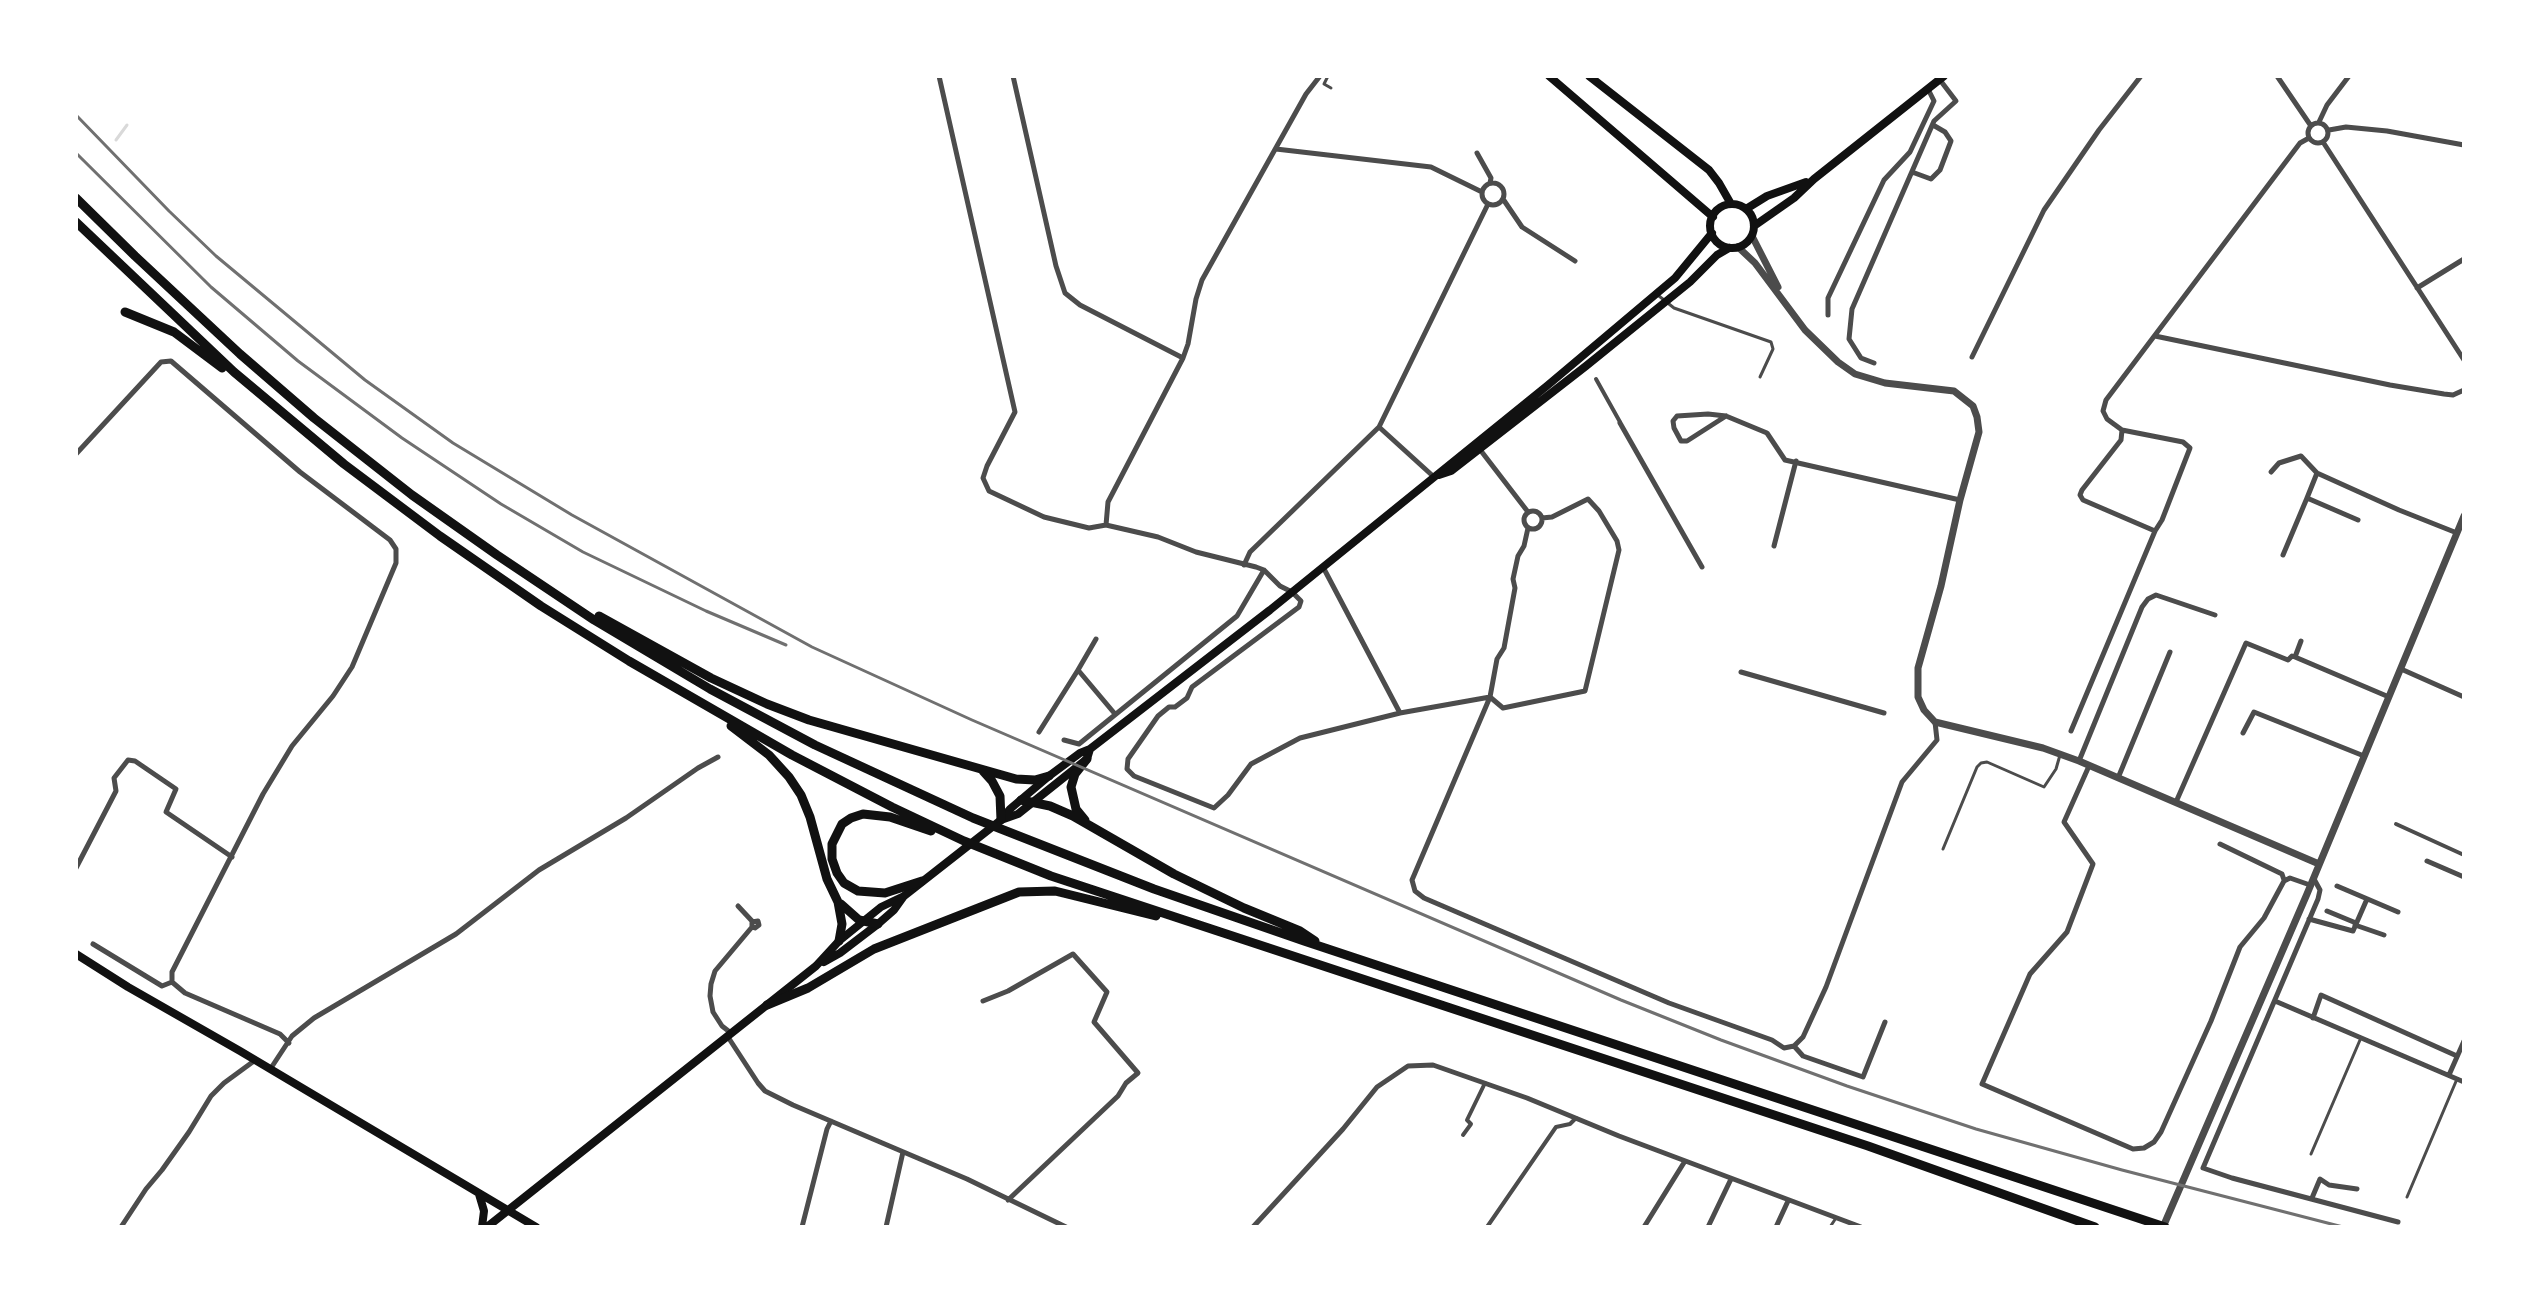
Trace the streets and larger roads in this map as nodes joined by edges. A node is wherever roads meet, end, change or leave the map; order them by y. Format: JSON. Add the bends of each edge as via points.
{"nodes":[{"id":1,"x":939,"y":76,"type":"edge"},
{"id":2,"x":1013,"y":76,"type":"edge"},
{"id":3,"x":1320,"y":76,"type":"edge"},
{"id":4,"x":1549,"y":76,"type":"edge"},
{"id":5,"x":1589,"y":76,"type":"edge"},
{"id":6,"x":2141,"y":76,"type":"edge"},
{"id":7,"x":2277,"y":76,"type":"edge"},
{"id":8,"x":2349,"y":76,"type":"edge"},
{"id":9,"x":1942,"y":78,"type":"edge"},
{"id":10,"x":1928,"y":89,"type":"junction"},
{"id":11,"x":2319,"y":122,"type":"junction"},
{"id":12,"x":1933,"y":125,"type":"junction"},
{"id":13,"x":2311,"y":126,"type":"junction"},
{"id":14,"x":2329,"y":130,"type":"junction"},
{"id":15,"x":2309,"y":138,"type":"junction"},
{"id":16,"x":2323,"y":142,"type":"junction"},
{"id":17,"x":2464,"y":145,"type":"edge"},
{"id":18,"x":1276,"y":149,"type":"junction"},
{"id":19,"x":1477,"y":153,"type":"dead end"},
{"id":20,"x":1912,"y":172,"type":"junction"},
{"id":21,"x":1814,"y":179,"type":"junction"},
{"id":22,"x":1490,"y":183,"type":"junction"},
{"id":23,"x":1482,"y":192,"type":"junction"},
{"id":24,"x":76,"y":198,"type":"edge"},
{"id":25,"x":1503,"y":199,"type":"junction"},
{"id":26,"x":1488,"y":204,"type":"junction"},
{"id":27,"x":1731,"y":204,"type":"junction"},
{"id":28,"x":1746,"y":209,"type":"junction"},
{"id":29,"x":1713,"y":217,"type":"junction"},
{"id":30,"x":76,"y":222,"type":"edge"},
{"id":31,"x":1754,"y":226,"type":"junction"},
{"id":32,"x":1712,"y":233,"type":"junction"},
{"id":33,"x":1752,"y":236,"type":"junction"},
{"id":34,"x":1734,"y":247,"type":"junction"},
{"id":35,"x":2464,"y":259,"type":"edge"},
{"id":36,"x":1575,"y":261,"type":"dead end"},
{"id":37,"x":2417,"y":288,"type":"junction"},
{"id":38,"x":1783,"y":300,"type":"junction"},
{"id":39,"x":125,"y":312,"type":"dead end"},
{"id":40,"x":1828,"y":315,"type":"dead end"},
{"id":41,"x":2155,"y":336,"type":"junction"},
{"id":42,"x":1972,"y":357,"type":"dead end"},
{"id":43,"x":1183,"y":358,"type":"junction"},
{"id":44,"x":2464,"y":360,"type":"edge"},
{"id":45,"x":1874,"y":363,"type":"dead end"},
{"id":46,"x":1596,"y":379,"type":"dead end"},
{"id":47,"x":2464,"y":390,"type":"edge"},
{"id":48,"x":1726,"y":416,"type":"junction"},
{"id":49,"x":1620,"y":423,"type":"joint"},
{"id":50,"x":1379,"y":427,"type":"junction"},
{"id":51,"x":2122,"y":430,"type":"junction"},
{"id":52,"x":305,"y":432,"type":"junction"},
{"id":53,"x":1477,"y":445,"type":"junction"},
{"id":54,"x":76,"y":454,"type":"edge"},
{"id":55,"x":1796,"y":461,"type":"junction"},
{"id":56,"x":2271,"y":472,"type":"dead end"},
{"id":57,"x":2317,"y":473,"type":"junction"},
{"id":58,"x":1436,"y":476,"type":"junction"},
{"id":59,"x":2307,"y":498,"type":"junction"},
{"id":60,"x":1960,"y":500,"type":"junction"},
{"id":61,"x":1528,"y":512,"type":"junction"},
{"id":62,"x":2464,"y":516,"type":"edge"},
{"id":63,"x":1542,"y":518,"type":"junction"},
{"id":64,"x":2358,"y":520,"type":"dead end"},
{"id":65,"x":1106,"y":525,"type":"junction"},
{"id":66,"x":1528,"y":528,"type":"junction"},
{"id":67,"x":2155,"y":531,"type":"junction"},
{"id":68,"x":2457,"y":533,"type":"junction"},
{"id":69,"x":1774,"y":546,"type":"dead end"},
{"id":70,"x":2283,"y":555,"type":"dead end"},
{"id":71,"x":1244,"y":565,"type":"junction"},
{"id":72,"x":1323,"y":567,"type":"junction"},
{"id":73,"x":1702,"y":567,"type":"dead end"},
{"id":74,"x":1264,"y":570,"type":"junction"},
{"id":75,"x":529,"y":577,"type":"junction"},
{"id":76,"x":1292,"y":592,"type":"junction"},
{"id":77,"x":2215,"y":615,"type":"dead end"},
{"id":78,"x":1096,"y":639,"type":"dead end"},
{"id":79,"x":2301,"y":641,"type":"dead end"},
{"id":80,"x":2170,"y":652,"type":"dead end"},
{"id":81,"x":2295,"y":657,"type":"junction"},
{"id":82,"x":2401,"y":669,"type":"junction"},
{"id":83,"x":1078,"y":670,"type":"junction"},
{"id":84,"x":1741,"y":672,"type":"dead end"},
{"id":85,"x":688,"y":696,"type":"junction"},
{"id":86,"x":1490,"y":697,"type":"junction"},
{"id":87,"x":2389,"y":697,"type":"junction"},
{"id":88,"x":2464,"y":697,"type":"edge"},
{"id":89,"x":1400,"y":713,"type":"junction"},
{"id":90,"x":1884,"y":713,"type":"dead end"},
{"id":91,"x":1115,"y":714,"type":"junction"},
{"id":92,"x":1935,"y":722,"type":"junction"},
{"id":93,"x":2071,"y":731,"type":"dead end"},
{"id":94,"x":1039,"y":732,"type":"dead end"},
{"id":95,"x":2243,"y":733,"type":"dead end"},
{"id":96,"x":1064,"y":740,"type":"dead end"},
{"id":97,"x":1088,"y":754,"type":"junction"},
{"id":98,"x":2364,"y":756,"type":"junction"},
{"id":99,"x":718,"y":757,"type":"dead end"},
{"id":100,"x":2079,"y":761,"type":"junction"},
{"id":101,"x":1906,"y":762,"type":"dead end"},
{"id":102,"x":2089,"y":766,"type":"junction"},
{"id":103,"x":1912,"y":768,"type":"junction"},
{"id":104,"x":980,"y":769,"type":"junction"},
{"id":105,"x":2118,"y":778,"type":"junction"},
{"id":106,"x":1052,"y":779,"type":"junction"},
{"id":107,"x":1021,"y":800,"type":"junction"},
{"id":108,"x":1032,"y":802,"type":"junction"},
{"id":109,"x":2176,"y":802,"type":"junction"},
{"id":110,"x":1001,"y":820,"type":"junction"},
{"id":111,"x":2396,"y":824,"type":"dead end"},
{"id":112,"x":1090,"y":825,"type":"junction"},
{"id":113,"x":2220,"y":844,"type":"dead end"},
{"id":114,"x":2464,"y":855,"type":"edge"},
{"id":115,"x":232,"y":857,"type":"junction"},
{"id":116,"x":1002,"y":857,"type":"junction"},
{"id":117,"x":2427,"y":861,"type":"dead end"},
{"id":118,"x":2319,"y":864,"type":"junction"},
{"id":119,"x":76,"y":868,"type":"edge"},
{"id":120,"x":2464,"y":877,"type":"edge"},
{"id":121,"x":922,"y":881,"type":"junction"},
{"id":122,"x":2284,"y":881,"type":"junction"},
{"id":123,"x":2312,"y":882,"type":"junction"},
{"id":124,"x":2337,"y":886,"type":"dead end"},
{"id":125,"x":904,"y":896,"type":"junction"},
{"id":126,"x":2367,"y":899,"type":"junction"},
{"id":127,"x":838,"y":902,"type":"junction"},
{"id":128,"x":738,"y":906,"type":"dead end"},
{"id":129,"x":2327,"y":911,"type":"dead end"},
{"id":130,"x":2398,"y":912,"type":"dead end"},
{"id":131,"x":2309,"y":919,"type":"junction"},
{"id":132,"x":863,"y":922,"type":"junction"},
{"id":133,"x":878,"y":924,"type":"junction"},
{"id":134,"x":2356,"y":924,"type":"junction"},
{"id":135,"x":1229,"y":934,"type":"junction"},
{"id":136,"x":2384,"y":935,"type":"dead end"},
{"id":137,"x":839,"y":941,"type":"junction"},
{"id":138,"x":2286,"y":942,"type":"junction"},
{"id":139,"x":93,"y":944,"type":"dead end"},
{"id":140,"x":1324,"y":948,"type":"junction"},
{"id":141,"x":2298,"y":948,"type":"junction"},
{"id":142,"x":76,"y":954,"type":"edge"},
{"id":143,"x":816,"y":966,"type":"junction"},
{"id":144,"x":172,"y":982,"type":"junction"},
{"id":145,"x":983,"y":1001,"type":"dead end"},
{"id":146,"x":2275,"y":1001,"type":"junction"},
{"id":147,"x":767,"y":1005,"type":"junction"},
{"id":148,"x":2313,"y":1018,"type":"junction"},
{"id":149,"x":1885,"y":1022,"type":"dead end"},
{"id":150,"x":730,"y":1036,"type":"junction"},
{"id":151,"x":2464,"y":1041,"type":"edge"},
{"id":152,"x":289,"y":1043,"type":"junction"},
{"id":153,"x":1794,"y":1046,"type":"junction"},
{"id":154,"x":2457,"y":1056,"type":"junction"},
{"id":155,"x":255,"y":1060,"type":"junction"},
{"id":156,"x":270,"y":1069,"type":"junction"},
{"id":157,"x":2449,"y":1075,"type":"junction"},
{"id":158,"x":2464,"y":1082,"type":"edge"},
{"id":159,"x":1485,"y":1083,"type":"junction"},
{"id":160,"x":1576,"y":1118,"type":"junction"},
{"id":161,"x":831,"y":1121,"type":"junction"},
{"id":162,"x":1463,"y":1135,"type":"dead end"},
{"id":163,"x":903,"y":1152,"type":"junction"},
{"id":164,"x":1685,"y":1161,"type":"junction"},
{"id":165,"x":1731,"y":1179,"type":"junction"},
{"id":166,"x":2357,"y":1189,"type":"dead end"},
{"id":167,"x":478,"y":1193,"type":"junction"},
{"id":168,"x":2312,"y":1198,"type":"junction"},
{"id":169,"x":1008,"y":1200,"type":"junction"},
{"id":170,"x":1788,"y":1201,"type":"junction"},
{"id":171,"x":509,"y":1210,"type":"junction"},
{"id":172,"x":2398,"y":1222,"type":"dead end"},
{"id":173,"x":121,"y":1227,"type":"edge"},
{"id":174,"x":484,"y":1227,"type":"edge"},
{"id":175,"x":536,"y":1227,"type":"edge"},
{"id":176,"x":802,"y":1227,"type":"edge"},
{"id":177,"x":886,"y":1227,"type":"edge"},
{"id":178,"x":1066,"y":1227,"type":"edge"},
{"id":179,"x":1253,"y":1227,"type":"edge"},
{"id":180,"x":1487,"y":1227,"type":"edge"},
{"id":181,"x":1644,"y":1227,"type":"edge"},
{"id":182,"x":1708,"y":1227,"type":"edge"},
{"id":183,"x":1776,"y":1227,"type":"edge"},
{"id":184,"x":1861,"y":1227,"type":"edge"},
{"id":185,"x":2095,"y":1227,"type":"edge"},
{"id":186,"x":2164,"y":1227,"type":"edge"}],
"edges":[{"from":1,"to":65,"type":"street","via":[[1015,412],[983,478],[989,491],[1044,517],[1089,528]]},
{"from":2,"to":43,"type":"street","via":[[1065,293]]},
{"from":3,"to":18,"type":"street"},
{"from":4,"to":29,"type":"main road"},
{"from":5,"to":27,"type":"main road","via":[[1709,170]]},
{"from":6,"to":42,"type":"street","via":[[2044,210]]},
{"from":7,"to":13,"type":"street"},
{"from":8,"to":11,"type":"street"},
{"from":9,"to":10,"type":"main road"},
{"from":9,"to":12,"type":"street","via":[[1956,101]]},
{"from":10,"to":21,"type":"main road"},
{"from":10,"to":40,"type":"street","via":[[1934,101],[1910,152],[1884,180],[1828,298]]},
{"from":11,"to":13,"type":"street"},
{"from":11,"to":14,"type":"street"},
{"from":12,"to":20,"type":"street"},
{"from":12,"to":20,"type":"street","via":[[1951,141],[1940,170],[1931,179]]},
{"from":13,"to":15,"type":"street"},
{"from":14,"to":16,"type":"street"},
{"from":14,"to":17,"type":"street","via":[[2387,131]]},
{"from":15,"to":16,"type":"street"},
{"from":15,"to":41,"type":"street","via":[[2300,143]]},
{"from":16,"to":37,"type":"street"},
{"from":18,"to":23,"type":"street","via":[[1431,167]]},
{"from":18,"to":43,"type":"street","via":[[1202,280]]},
{"from":19,"to":22,"type":"street"},
{"from":20,"to":45,"type":"street","via":[[1852,309],[1849,339],[1861,358]]},
{"from":21,"to":28,"type":"main road"},
{"from":21,"to":31,"type":"main road"},
{"from":22,"to":23,"type":"street"},
{"from":22,"to":25,"type":"street","via":[[1500,186]]},
{"from":23,"to":26,"type":"street"},
{"from":24,"to":75,"type":"highway","via":[[314,418]]},
{"from":25,"to":26,"type":"street"},
{"from":25,"to":36,"type":"street","via":[[1522,227]]},
{"from":26,"to":50,"type":"street"},
{"from":27,"to":28,"type":"main road"},
{"from":27,"to":29,"type":"main road"},
{"from":28,"to":31,"type":"main road"},
{"from":29,"to":32,"type":"main road"},
{"from":30,"to":52,"type":"highway"},
{"from":31,"to":33,"type":"main road"},
{"from":32,"to":34,"type":"main road","via":[[1718,243]]},
{"from":32,"to":53,"type":"main road","via":[[1657,293]]},
{"from":33,"to":34,"type":"main road"},
{"from":33,"to":38,"type":"street"},
{"from":34,"to":38,"type":"street","via":[[1755,263]]},
{"from":34,"to":53,"type":"main road","via":[[1717,255],[1597,357]]},
{"from":35,"to":37,"type":"street"},
{"from":37,"to":44,"type":"street"},
{"from":38,"to":60,"type":"street","via":[[1826,352],[1855,374],[1885,383],[1949,389],[1973,406],[1979,432]]},
{"from":39,"to":52,"type":"highway","via":[[174,332]]},
{"from":41,"to":47,"type":"street","via":[[2390,385],[2453,395]]},
{"from":41,"to":51,"type":"street","via":[[2106,400],[2107,419]]},
{"from":43,"to":65,"type":"street","via":[[1108,502]]},
{"from":46,"to":49,"type":"street"},
{"from":48,"to":48,"type":"street","via":[[1677,416],[1674,428],[1681,441],[1687,441]]},
{"from":48,"to":55,"type":"street","via":[[1767,433],[1785,460]]},
{"from":49,"to":73,"type":"street"},
{"from":50,"to":58,"type":"street"},
{"from":50,"to":71,"type":"street","via":[[1250,552]]},
{"from":51,"to":67,"type":"street","via":[[2183,442],[2190,448]]},
{"from":51,"to":67,"type":"street","via":[[2121,440],[2080,495]]},
{"from":52,"to":85,"type":"highway","via":[[502,580]]},
{"from":53,"to":58,"type":"main road"},
{"from":53,"to":61,"type":"street"},
{"from":54,"to":115,"type":"street","via":[[161,362],[171,361],[396,549],[396,563],[352,667],[292,746]]},
{"from":55,"to":60,"type":"street"},
{"from":55,"to":69,"type":"street"},
{"from":56,"to":57,"type":"street","via":[[2279,463],[2301,456]]},
{"from":57,"to":59,"type":"street"},
{"from":57,"to":68,"type":"street"},
{"from":58,"to":72,"type":"main road"},
{"from":59,"to":64,"type":"street"},
{"from":59,"to":70,"type":"street"},
{"from":60,"to":92,"type":"street","via":[[1916,684],[1924,710]]},
{"from":61,"to":63,"type":"street"},
{"from":61,"to":66,"type":"street","via":[[1523,520]]},
{"from":62,"to":68,"type":"street"},
{"from":63,"to":66,"type":"street","via":[[1538,528]]},
{"from":63,"to":86,"type":"street","via":[[1588,499],[1617,541],[1585,691],[1503,708]]},
{"from":65,"to":71,"type":"street"},
{"from":66,"to":86,"type":"street"},
{"from":67,"to":93,"type":"street"},
{"from":68,"to":82,"type":"street"},
{"from":71,"to":74,"type":"street"},
{"from":72,"to":76,"type":"main road"},
{"from":72,"to":89,"type":"street"},
{"from":74,"to":76,"type":"street"},
{"from":74,"to":91,"type":"street","via":[[1237,616]]},
{"from":75,"to":104,"type":"highway","via":[[767,704]]},
{"from":75,"to":140,"type":"highway","via":[[710,689],[895,784],[1081,862]]},
{"from":76,"to":89,"type":"street","via":[[1301,601],[1299,607],[1158,716],[1128,759],[1127,769],[1214,808],[1251,764],[1300,738]]},
{"from":76,"to":97,"type":"main road"},
{"from":77,"to":100,"type":"street","via":[[2156,595],[2148,599]]},
{"from":78,"to":83,"type":"street"},
{"from":79,"to":81,"type":"street"},
{"from":80,"to":105,"type":"street"},
{"from":81,"to":87,"type":"street"},
{"from":81,"to":109,"type":"street","via":[[2288,660],[2246,643]]},
{"from":82,"to":87,"type":"street"},
{"from":82,"to":88,"type":"street"},
{"from":83,"to":91,"type":"street"},
{"from":83,"to":94,"type":"street"},
{"from":84,"to":90,"type":"street"},
{"from":85,"to":116,"type":"highway","via":[[843,782]]},
{"from":85,"to":127,"type":"highway","via":[[762,748],[795,786]]},
{"from":86,"to":89,"type":"street"},
{"from":86,"to":153,"type":"street","via":[[1412,880],[1418,895],[1669,1003],[1784,1048]]},
{"from":87,"to":98,"type":"street"},
{"from":91,"to":96,"type":"street","via":[[1079,744]]},
{"from":92,"to":100,"type":"street"},
{"from":92,"to":103,"type":"street","via":[[1937,740]]},
{"from":95,"to":98,"type":"street","via":[[2254,712]]},
{"from":97,"to":106,"type":"main road","via":[[1080,753]]},
{"from":97,"to":112,"type":"highway","via":[[1071,787],[1076,809]]},
{"from":98,"to":118,"type":"street"},
{"from":99,"to":152,"type":"street","via":[[539,870],[456,934],[314,1018]]},
{"from":100,"to":102,"type":"street"},
{"from":101,"to":103,"type":"street"},
{"from":102,"to":105,"type":"street"},
{"from":102,"to":122,"type":"street","via":[[2064,822],[2093,864],[2067,932],[2030,974],[1982,1084],[2133,1149],[2154,1142],[2240,947]]},
{"from":103,"to":153,"type":"street","via":[[1902,782],[1826,987]]},
{"from":104,"to":106,"type":"highway","via":[[1016,779]]},
{"from":104,"to":110,"type":"highway","via":[[997,788]]},
{"from":105,"to":109,"type":"street"},
{"from":106,"to":107,"type":"main road"},
{"from":106,"to":108,"type":"main road"},
{"from":107,"to":108,"type":"highway"},
{"from":107,"to":110,"type":"main road"},
{"from":108,"to":110,"type":"main road"},
{"from":108,"to":112,"type":"highway"},
{"from":109,"to":118,"type":"street"},
{"from":110,"to":121,"type":"main road"},
{"from":111,"to":114,"type":"street"},
{"from":112,"to":140,"type":"highway","via":[[1174,874],[1300,931]]},
{"from":113,"to":122,"type":"street","via":[[2282,874]]},
{"from":115,"to":119,"type":"street","via":[[166,812],[176,789],[128,760],[114,778],[116,791]]},
{"from":115,"to":144,"type":"street","via":[[172,972]]},
{"from":116,"to":121,"type":"highway","via":[[882,815],[855,816],[838,829],[832,859],[849,886],[877,893]]},
{"from":116,"to":135,"type":"highway"},
{"from":117,"to":120,"type":"street"},
{"from":118,"to":123,"type":"street"},
{"from":121,"to":125,"type":"main road"},
{"from":122,"to":123,"type":"street"},
{"from":123,"to":131,"type":"street","via":[[2320,890]]},
{"from":123,"to":138,"type":"street"},
{"from":124,"to":126,"type":"street"},
{"from":125,"to":132,"type":"main road"},
{"from":125,"to":133,"type":"main road"},
{"from":126,"to":130,"type":"street"},
{"from":126,"to":134,"type":"street"},
{"from":127,"to":132,"type":"highway"},
{"from":127,"to":137,"type":"highway"},
{"from":128,"to":150,"type":"street","via":[[752,924],[715,971],[710,996],[713,1012]]},
{"from":129,"to":134,"type":"street"},
{"from":131,"to":134,"type":"street","via":[[2353,931]]},
{"from":131,"to":141,"type":"street"},
{"from":132,"to":133,"type":"highway"},
{"from":132,"to":137,"type":"main road"},
{"from":133,"to":143,"type":"main road"},
{"from":134,"to":136,"type":"street"},
{"from":135,"to":147,"type":"highway","via":[[1055,891],[1019,892],[874,949]]},
{"from":135,"to":185,"type":"highway"},
{"from":137,"to":143,"type":"main road"},
{"from":138,"to":141,"type":"street"},
{"from":138,"to":186,"type":"street"},
{"from":139,"to":144,"type":"street","via":[[162,986]]},
{"from":140,"to":186,"type":"highway"},
{"from":141,"to":146,"type":"street"},
{"from":142,"to":155,"type":"main road"},
{"from":143,"to":147,"type":"main road"},
{"from":144,"to":152,"type":"street"},
{"from":145,"to":169,"type":"street","via":[[1073,954],[1107,992],[1094,1022],[1138,1073]]},
{"from":146,"to":148,"type":"street"},
{"from":146,"to":168,"type":"street","via":[[2203,1168]]},
{"from":147,"to":150,"type":"main road"},
{"from":148,"to":154,"type":"street","via":[[2321,995]]},
{"from":148,"to":157,"type":"street"},
{"from":149,"to":153,"type":"street","via":[[1863,1077],[1803,1056]]},
{"from":150,"to":161,"type":"street","via":[[762,1088]]},
{"from":150,"to":171,"type":"main road"},
{"from":151,"to":154,"type":"street"},
{"from":152,"to":156,"type":"street"},
{"from":154,"to":157,"type":"street"},
{"from":155,"to":156,"type":"main road"},
{"from":155,"to":173,"type":"street","via":[[211,1096]]},
{"from":156,"to":167,"type":"main road"},
{"from":157,"to":158,"type":"street"},
{"from":159,"to":160,"type":"street"},
{"from":159,"to":162,"type":"street"},
{"from":159,"to":179,"type":"street","via":[[1433,1065],[1408,1066],[1377,1087]]},
{"from":160,"to":164,"type":"street"},
{"from":160,"to":180,"type":"street","via":[[1556,1127]]},
{"from":161,"to":163,"type":"street"},
{"from":161,"to":176,"type":"street"},
{"from":163,"to":169,"type":"street"},
{"from":163,"to":177,"type":"street"},
{"from":164,"to":165,"type":"street"},
{"from":164,"to":181,"type":"street"},
{"from":165,"to":170,"type":"street"},
{"from":165,"to":182,"type":"street"},
{"from":166,"to":168,"type":"street","via":[[2320,1179]]},
{"from":167,"to":171,"type":"main road"},
{"from":167,"to":174,"type":"main road"},
{"from":168,"to":172,"type":"street"},
{"from":169,"to":178,"type":"street"},
{"from":170,"to":183,"type":"street"},
{"from":170,"to":184,"type":"street"},
{"from":171,"to":174,"type":"main road"},
{"from":171,"to":175,"type":"main road"}]}
